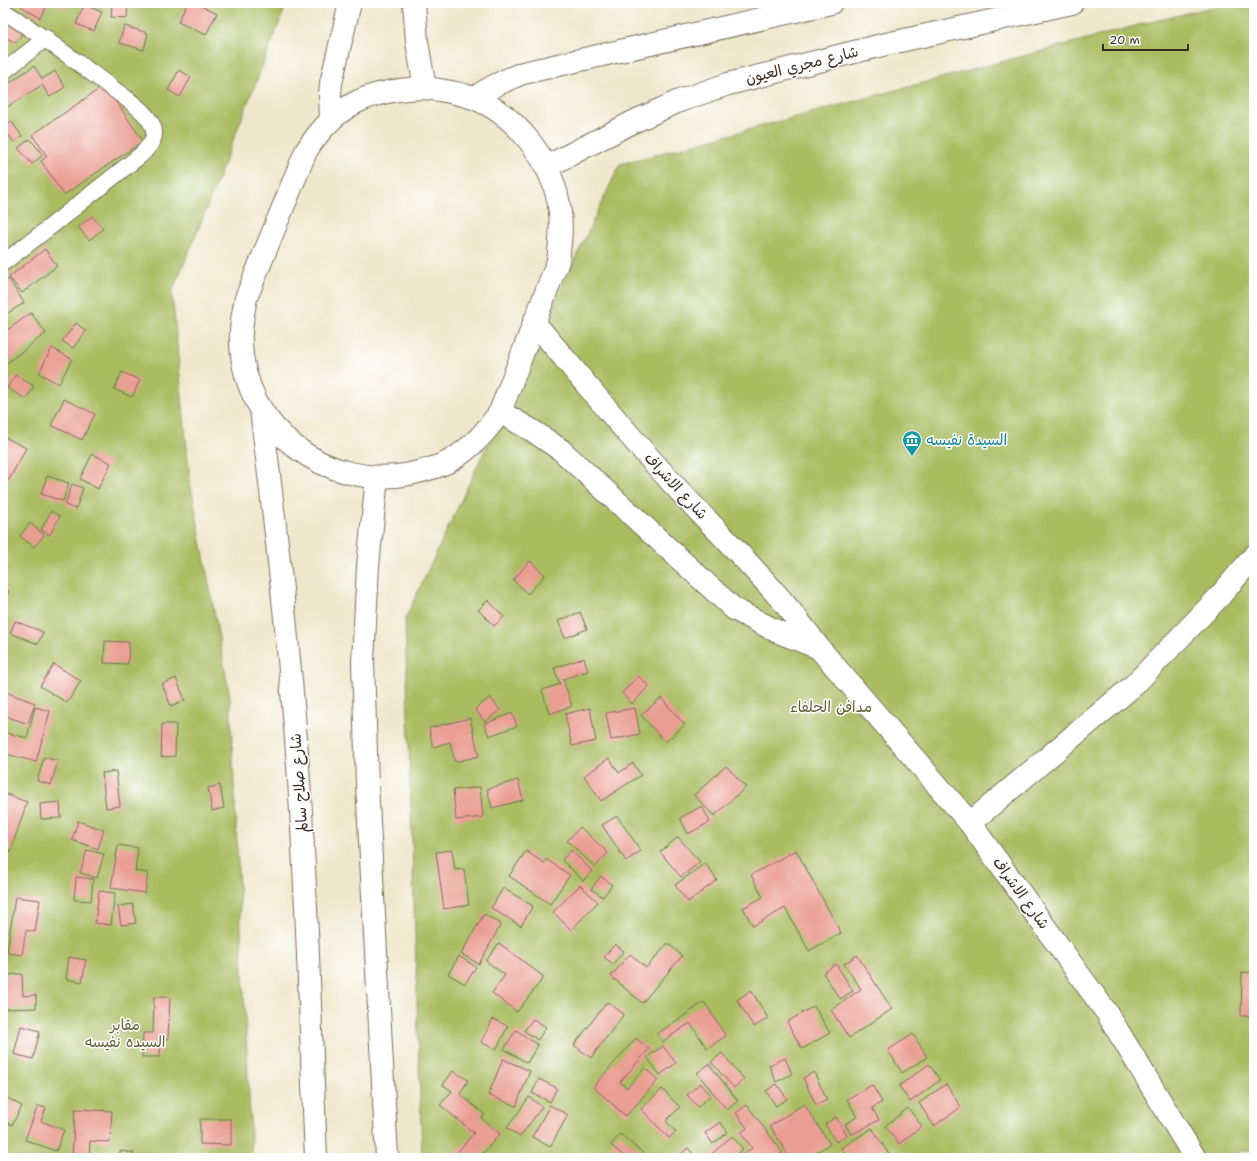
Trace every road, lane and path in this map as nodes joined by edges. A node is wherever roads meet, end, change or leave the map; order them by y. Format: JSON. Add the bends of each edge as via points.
{"nodes":[{"id":1,"x":350,"y":3,"type":"edge"},
{"id":2,"x":414,"y":3,"type":"edge"},
{"id":3,"x":831,"y":3,"type":"edge"},
{"id":4,"x":1072,"y":3,"type":"edge"},
{"id":5,"x":3,"y":11,"type":"edge"},
{"id":6,"x":46,"y":38,"type":"junction"},
{"id":7,"x":3,"y":72,"type":"edge"},
{"id":8,"x":425,"y":88,"type":"junction"},
{"id":9,"x":474,"y":98,"type":"junction"},
{"id":10,"x":331,"y":119,"type":"junction"},
{"id":11,"x":546,"y":167,"type":"junction"},
{"id":12,"x":3,"y":263,"type":"edge"},
{"id":13,"x":534,"y":322,"type":"junction"},
{"id":14,"x":260,"y":409,"type":"junction"},
{"id":15,"x":500,"y":412,"type":"junction"},
{"id":16,"x":377,"y":477,"type":"junction"},
{"id":17,"x":1254,"y":556,"type":"edge"},
{"id":18,"x":819,"y":648,"type":"junction"},
{"id":19,"x":970,"y":823,"type":"junction"},
{"id":20,"x":316,"y":1158,"type":"edge"},
{"id":21,"x":387,"y":1158,"type":"edge"},
{"id":22,"x":1195,"y":1158,"type":"edge"}],
"edges":[{"from":1,"to":10,"type":"main road","via":[[331,83]]},
{"from":2,"to":8,"type":"main road"},
{"from":3,"to":9,"type":"main road","via":[[523,73],[488,88]]},
{"from":4,"to":11,"type":"main road","name":"شارع مجري العيون","via":[[882,45],[728,84],[638,120]]},
{"from":5,"to":6,"type":"lane"},
{"from":6,"to":7,"type":"lane"},
{"from":6,"to":12,"type":"lane","via":[[139,108],[153,126],[154,136],[142,154]]},
{"from":8,"to":9,"type":"main road","via":[[450,91]]},
{"from":8,"to":10,"type":"main road","via":[[384,92],[346,108]]},
{"from":9,"to":11,"type":"main road","via":[[515,125],[532,144]]},
{"from":10,"to":14,"type":"main road","via":[[306,151],[246,298],[240,344],[251,389]]},
{"from":11,"to":13,"type":"main road","via":[[558,206],[561,237],[558,261]]},
{"from":13,"to":15,"type":"main road"},
{"from":13,"to":18,"type":"main road","name":"شارع الاشراف","via":[[664,474],[768,584]]},
{"from":14,"to":16,"type":"main road","via":[[291,444],[310,457],[336,469]]},
{"from":14,"to":20,"type":"main road","name":"شارع صلاح سالم","via":[[277,543],[294,717],[301,812]]},
{"from":15,"to":16,"type":"main road","via":[[486,432],[470,448],[447,462],[425,471]]},
{"from":15,"to":18,"type":"main road","name":"شارع الاشراف","via":[[561,450],[734,609],[776,631]]},
{"from":16,"to":21,"type":"main road","via":[[368,566],[363,662]]},
{"from":17,"to":19,"type":"main road","via":[[1219,597],[1134,685]]},
{"from":18,"to":19,"type":"main road","name":"شارع الاشراف"},
{"from":19,"to":22,"type":"main road","name":"شارع الاشراف","via":[[1107,1013]]}]}
